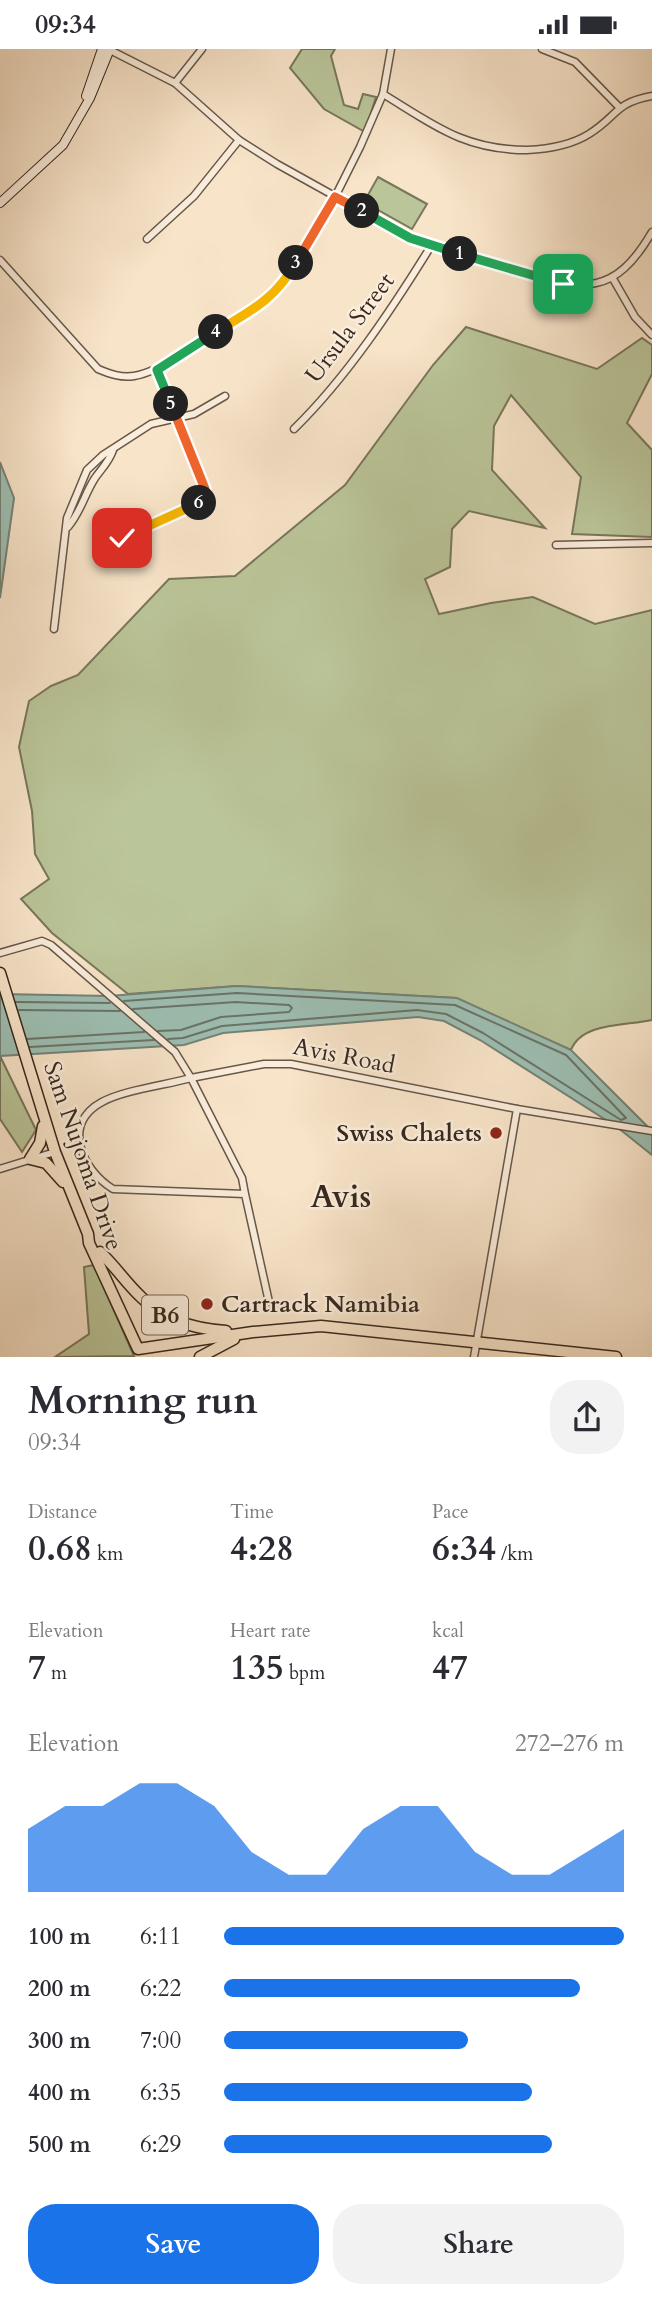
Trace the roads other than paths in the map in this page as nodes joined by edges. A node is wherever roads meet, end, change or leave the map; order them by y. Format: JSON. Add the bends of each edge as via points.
{"nodes":[{"id":1,"x":102,"y":49,"type":"edge"},
{"id":2,"x":109,"y":49,"type":"edge"},
{"id":3,"x":202,"y":49,"type":"edge"},
{"id":4,"x":391,"y":49,"type":"edge"},
{"id":5,"x":542,"y":49,"type":"edge"},
{"id":6,"x":175,"y":83,"type":"junction"},
{"id":7,"x":383,"y":94,"type":"junction"},
{"id":8,"x":652,"y":96,"type":"edge"},
{"id":9,"x":620,"y":107,"type":"junction"},
{"id":10,"x":81,"y":115,"type":"junction"},
{"id":11,"x":239,"y":140,"type":"junction"},
{"id":12,"x":335,"y":197,"type":"junction"},
{"id":13,"x":0,"y":203,"type":"edge"},
{"id":14,"x":652,"y":232,"type":"edge"},
{"id":15,"x":147,"y":239,"type":"dead end"},
{"id":16,"x":431,"y":246,"type":"junction"},
{"id":17,"x":0,"y":260,"type":"edge"},
{"id":18,"x":612,"y":278,"type":"junction"},
{"id":19,"x":652,"y":335,"type":"edge"},
{"id":20,"x":157,"y":370,"type":"junction"},
{"id":21,"x":225,"y":396,"type":"dead end"},
{"id":22,"x":176,"y":418,"type":"junction"},
{"id":23,"x":294,"y":429,"type":"dead end"},
{"id":24,"x":114,"y":449,"type":"junction"},
{"id":25,"x":73,"y":502,"type":"junction"},
{"id":26,"x":83,"y":506,"type":"junction"},
{"id":27,"x":66,"y":529,"type":"junction"},
{"id":28,"x":122,"y":538,"type":"dead end"},
{"id":29,"x":652,"y":544,"type":"edge"},
{"id":30,"x":556,"y":545,"type":"dead end"},
{"id":31,"x":54,"y":629,"type":"dead end"},
{"id":32,"x":0,"y":953,"type":"edge"},
{"id":33,"x":0,"y":973,"type":"edge"},
{"id":34,"x":191,"y":1078,"type":"junction"},
{"id":35,"x":40,"y":1106,"type":"junction"},
{"id":36,"x":517,"y":1109,"type":"junction"},
{"id":37,"x":652,"y":1131,"type":"edge"},
{"id":38,"x":55,"y":1152,"type":"junction"},
{"id":39,"x":30,"y":1159,"type":"junction"},
{"id":40,"x":0,"y":1169,"type":"edge"},
{"id":41,"x":69,"y":1189,"type":"junction"},
{"id":42,"x":246,"y":1194,"type":"junction"},
{"id":43,"x":88,"y":1234,"type":"junction"},
{"id":44,"x":100,"y":1252,"type":"junction"},
{"id":45,"x":269,"y":1302,"type":"dead end"},
{"id":46,"x":253,"y":1332,"type":"junction"},
{"id":47,"x":476,"y":1342,"type":"junction"},
{"id":48,"x":141,"y":1349,"type":"junction"},
{"id":49,"x":200,"y":1356,"type":"edge"},
{"id":50,"x":474,"y":1356,"type":"edge"},
{"id":51,"x":616,"y":1356,"type":"edge"}],
"edges":[{"from":1,"to":10,"type":"street"},
{"from":2,"to":6,"type":"street"},
{"from":2,"to":10,"type":"street"},
{"from":3,"to":6,"type":"street"},
{"from":4,"to":7,"type":"street"},
{"from":5,"to":9,"type":"street","via":[[575,62]]},
{"from":6,"to":11,"type":"street"},
{"from":7,"to":9,"type":"street","via":[[459,139],[509,150],[563,145],[589,134]]},
{"from":7,"to":12,"type":"street"},
{"from":8,"to":9,"type":"street"},
{"from":10,"to":13,"type":"street","via":[[63,145]]},
{"from":11,"to":12,"type":"street"},
{"from":11,"to":15,"type":"street","via":[[194,196]]},
{"from":12,"to":16,"type":"street"},
{"from":12,"to":20,"type":"street","via":[[274,294]]},
{"from":14,"to":18,"type":"street","via":[[635,258]]},
{"from":16,"to":18,"type":"street","via":[[563,284],[589,286]]},
{"from":16,"to":23,"type":"street","name":"Ursula Street","via":[[398,299]]},
{"from":17,"to":20,"type":"street","via":[[98,369],[119,376]]},
{"from":18,"to":19,"type":"street","via":[[635,317]]},
{"from":20,"to":22,"type":"street"},
{"from":21,"to":22,"type":"street","via":[[205,410]]},
{"from":22,"to":24,"type":"street","via":[[150,424]]},
{"from":22,"to":28,"type":"street","via":[[205,489],[202,501]]},
{"from":24,"to":25,"type":"street","via":[[87,470]]},
{"from":24,"to":26,"type":"street"},
{"from":25,"to":26,"type":"street"},
{"from":25,"to":27,"type":"street"},
{"from":26,"to":27,"type":"street"},
{"from":27,"to":31,"type":"street"},
{"from":29,"to":30,"type":"street"},
{"from":32,"to":34,"type":"street","via":[[41,941],[51,944],[175,1052]]},
{"from":33,"to":35,"type":"highway","name":"Sam Nujoma Drive","number":"B6"},
{"from":34,"to":36,"type":"street","name":"Avis Road","via":[[264,1064],[290,1064]]},
{"from":34,"to":42,"type":"street","via":[[232,1156]]},
{"from":34,"to":42,"type":"street","name":"Avis Road","via":[[100,1103],[82,1126],[80,1150],[88,1166],[113,1189]]},
{"from":35,"to":38,"type":"highway","name":"Sam Nujoma Drive","number":"B6"},
{"from":35,"to":39,"type":"highway","via":[[43,1135]]},
{"from":36,"to":37,"type":"street","name":"Avis Road"},
{"from":36,"to":47,"type":"street"},
{"from":38,"to":39,"type":"street"},
{"from":38,"to":41,"type":"highway","name":"Sam Nujoma Drive","number":"B6"},
{"from":39,"to":40,"type":"street"},
{"from":39,"to":41,"type":"highway","via":[[50,1166]]},
{"from":41,"to":43,"type":"highway","name":"Sam Nujoma Drive","number":"B6"},
{"from":42,"to":45,"type":"street"},
{"from":43,"to":44,"type":"highway","number":"B6"},
{"from":43,"to":48,"type":"highway","name":"Sam Nujoma Drive","number":"B6"},
{"from":44,"to":46,"type":"highway","number":"B6","via":[[142,1299],[168,1317],[205,1329]]},
{"from":44,"to":48,"type":"highway","number":"B6"},
{"from":46,"to":47,"type":"highway","number":"B6","via":[[321,1326]]},
{"from":46,"to":48,"type":"highway","number":"B6"},
{"from":46,"to":49,"type":"highway"},
{"from":47,"to":50,"type":"street"},
{"from":47,"to":51,"type":"highway","number":"B6"}]}
